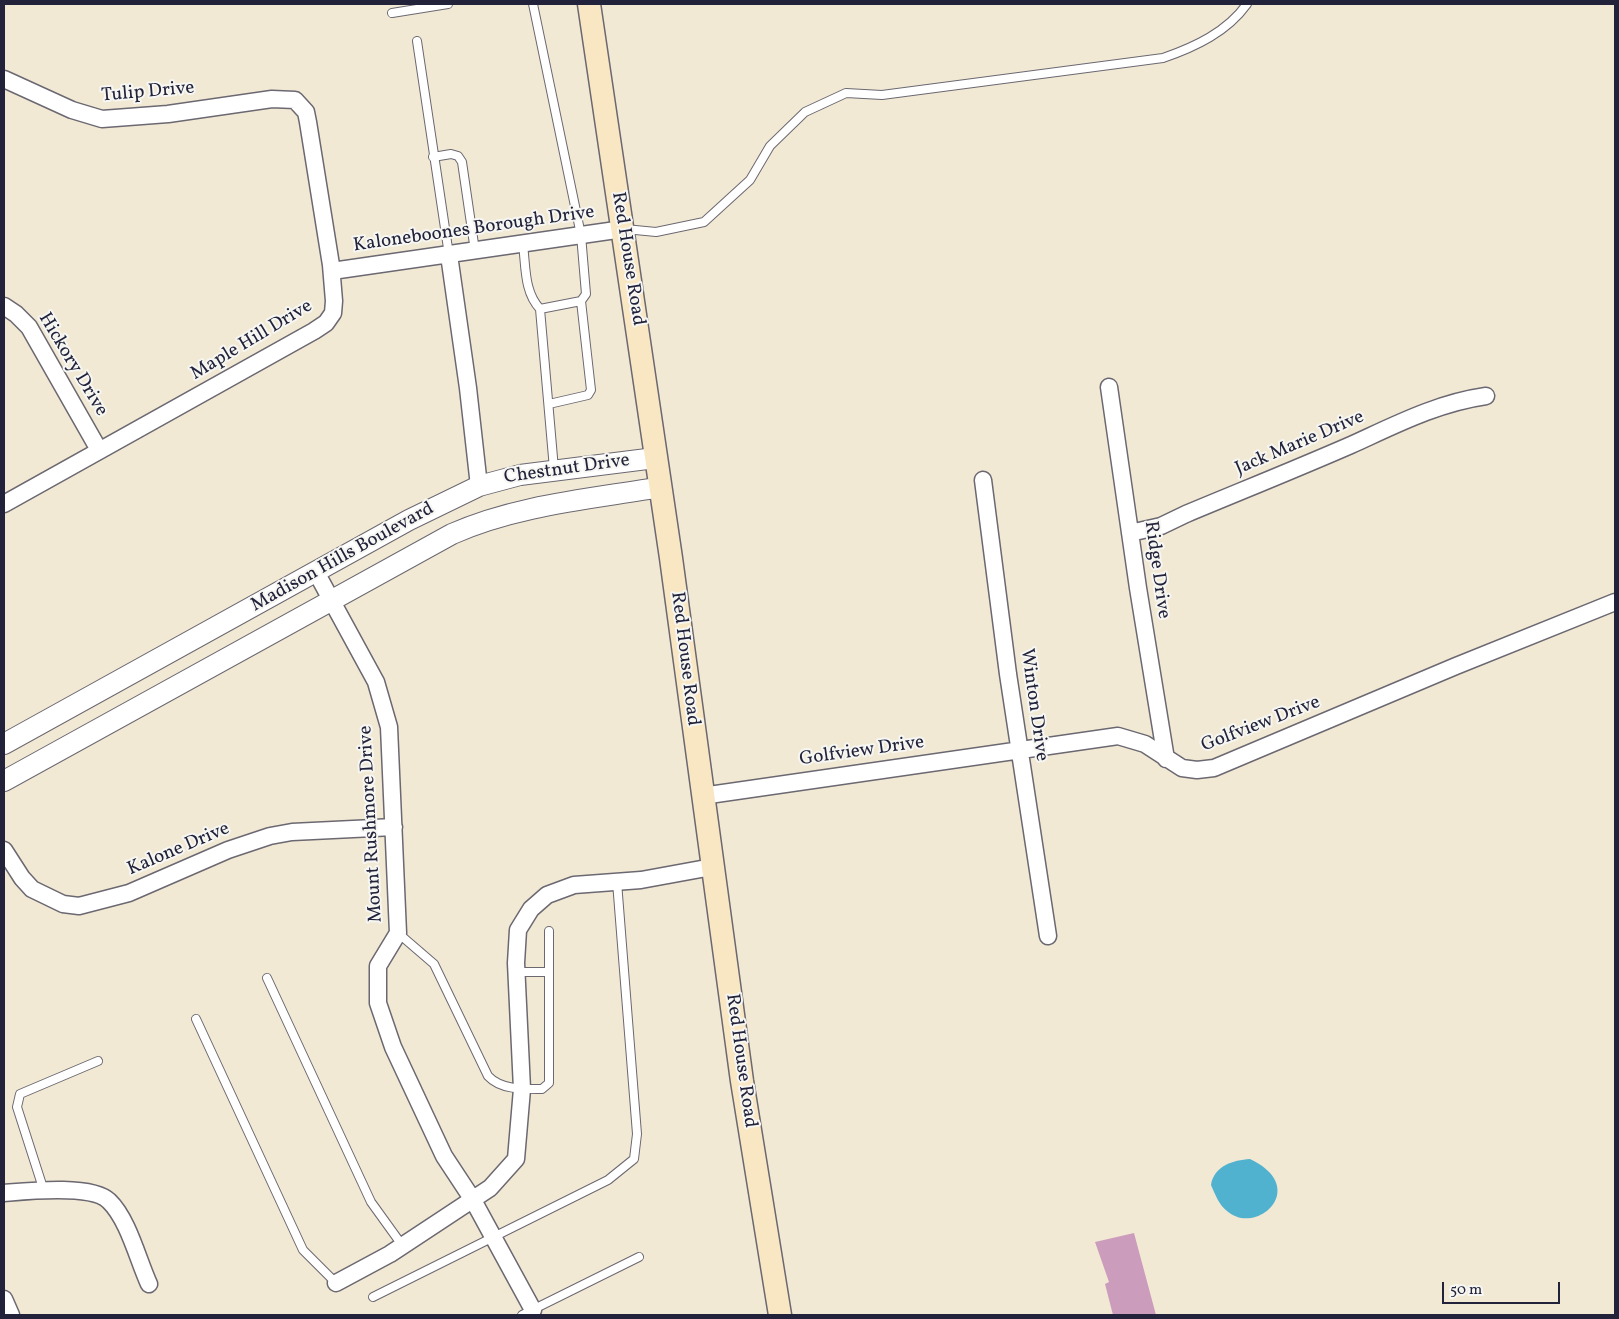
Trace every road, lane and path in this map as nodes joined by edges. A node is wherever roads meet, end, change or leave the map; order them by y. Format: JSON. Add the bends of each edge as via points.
{"nodes":[{"id":1,"x":395,"y":4,"type":"edge"},
{"id":2,"x":448,"y":4,"type":"edge"},
{"id":3,"x":533,"y":4,"type":"edge"},
{"id":4,"x":589,"y":4,"type":"edge"},
{"id":5,"x":1247,"y":4,"type":"edge"},
{"id":6,"x":417,"y":41,"type":"dead end"},
{"id":7,"x":4,"y":79,"type":"edge"},
{"id":8,"x":301,"y":105,"type":"joint"},
{"id":9,"x":433,"y":158,"type":"junction"},
{"id":10,"x":623,"y":228,"type":"junction"},
{"id":11,"x":581,"y":235,"type":"junction"},
{"id":12,"x":523,"y":245,"type":"junction"},
{"id":13,"x":475,"y":251,"type":"junction"},
{"id":14,"x":448,"y":255,"type":"junction"},
{"id":15,"x":332,"y":271,"type":"junction"},
{"id":16,"x":581,"y":301,"type":"junction"},
{"id":17,"x":4,"y":306,"type":"edge"},
{"id":18,"x":540,"y":309,"type":"junction"},
{"id":19,"x":1109,"y":387,"type":"dead end"},
{"id":20,"x":1486,"y":396,"type":"dead end"},
{"id":21,"x":549,"y":404,"type":"junction"},
{"id":22,"x":99,"y":450,"type":"junction"},
{"id":23,"x":655,"y":458,"type":"junction"},
{"id":24,"x":554,"y":469,"type":"junction"},
{"id":25,"x":983,"y":480,"type":"dead end"},
{"id":26,"x":479,"y":486,"type":"junction"},
{"id":27,"x":661,"y":487,"type":"junction"},
{"id":28,"x":4,"y":504,"type":"edge"},
{"id":29,"x":1130,"y":533,"type":"junction"},
{"id":30,"x":323,"y":585,"type":"junction"},
{"id":31,"x":1615,"y":602,"type":"edge"},
{"id":32,"x":4,"y":744,"type":"edge"},
{"id":33,"x":1020,"y":751,"type":"junction"},
{"id":34,"x":1166,"y":759,"type":"junction"},
{"id":35,"x":4,"y":781,"type":"edge"},
{"id":36,"x":702,"y":796,"type":"junction"},
{"id":37,"x":394,"y":827,"type":"junction"},
{"id":38,"x":4,"y":850,"type":"edge"},
{"id":39,"x":712,"y":867,"type":"junction"},
{"id":40,"x":617,"y":882,"type":"junction"},
{"id":41,"x":549,"y":931,"type":"dead end"},
{"id":42,"x":398,"y":933,"type":"junction"},
{"id":43,"x":1048,"y":936,"type":"dead end"},
{"id":44,"x":516,"y":972,"type":"junction"},
{"id":45,"x":549,"y":972,"type":"junction"},
{"id":46,"x":267,"y":978,"type":"dead end"},
{"id":47,"x":196,"y":1019,"type":"dead end"},
{"id":48,"x":98,"y":1061,"type":"dead end"},
{"id":49,"x":522,"y":1089,"type":"junction"},
{"id":50,"x":44,"y":1191,"type":"junction"},
{"id":51,"x":4,"y":1193,"type":"edge"},
{"id":52,"x":473,"y":1200,"type":"junction"},
{"id":53,"x":493,"y":1237,"type":"junction"},
{"id":54,"x":402,"y":1245,"type":"junction"},
{"id":55,"x":639,"y":1257,"type":"dead end"},
{"id":56,"x":336,"y":1283,"type":"joint"},
{"id":57,"x":149,"y":1284,"type":"dead end"},
{"id":58,"x":4,"y":1298,"type":"edge"},
{"id":59,"x":374,"y":1298,"type":"dead end"},
{"id":60,"x":528,"y":1313,"type":"edge"},
{"id":61,"x":11,"y":1315,"type":"edge"},
{"id":62,"x":780,"y":1315,"type":"edge"}],
"edges":[{"from":1,"to":2,"type":"lane","via":[[392,13]]},
{"from":3,"to":11,"type":"lane"},
{"from":4,"to":10,"type":"main road","name":"Red House Road"},
{"from":5,"to":10,"type":"lane","via":[[1240,14],[1195,47],[1163,58],[882,95],[846,93],[805,112],[770,146],[750,180],[704,222],[656,232]]},
{"from":6,"to":9,"type":"lane"},
{"from":7,"to":8,"type":"street","name":"Tulip Drive","via":[[102,120],[278,98],[295,100]]},
{"from":8,"to":15,"type":"street","name":"Maple Hill Drive","via":[[306,112],[312,140]]},
{"from":9,"to":13,"type":"lane","via":[[451,154],[462,162]]},
{"from":9,"to":14,"type":"lane"},
{"from":10,"to":11,"type":"street","name":"Kaloneboones Borough Drive"},
{"from":10,"to":23,"type":"main road","name":"Red House Road"},
{"from":11,"to":12,"type":"street","name":"Kaloneboones Borough Drive"},
{"from":11,"to":16,"type":"lane","via":[[586,294]]},
{"from":12,"to":13,"type":"street","name":"Kaloneboones Borough Drive"},
{"from":12,"to":18,"type":"lane","via":[[532,301]]},
{"from":13,"to":14,"type":"street","name":"Kaloneboones Borough Drive"},
{"from":14,"to":15,"type":"street","name":"Kaloneboones Borough Drive"},
{"from":14,"to":26,"type":"street"},
{"from":15,"to":22,"type":"street","name":"Maple Hill Drive","via":[[333,313],[326,323],[276,354]]},
{"from":16,"to":18,"type":"lane"},
{"from":16,"to":21,"type":"lane","via":[[591,390],[588,395]]},
{"from":17,"to":22,"type":"street","name":"Hickory Drive","via":[[29,327]]},
{"from":18,"to":21,"type":"lane"},
{"from":19,"to":29,"type":"street","name":"Ridge Drive"},
{"from":20,"to":29,"type":"street","name":"Jack Marie Drive","via":[[1463,399],[1425,411],[1172,522]]},
{"from":21,"to":24,"type":"lane"},
{"from":22,"to":28,"type":"street","name":"Maple Hill Drive"},
{"from":23,"to":24,"type":"street","name":"Chestnut Drive"},
{"from":23,"to":27,"type":"main road","name":"Red House Road"},
{"from":24,"to":26,"type":"street","name":"Chestnut Drive","via":[[498,479]]},
{"from":25,"to":33,"type":"street","name":"Winton Drive"},
{"from":26,"to":30,"type":"street","name":"Madison Hills Boulevard","via":[[409,520]]},
{"from":27,"to":30,"type":"street","name":"Madison Hills Boulevard","via":[[521,511],[484,521],[423,548]]},
{"from":27,"to":36,"type":"main road","name":"Red House Road"},
{"from":29,"to":34,"type":"street","name":"Ridge Drive"},
{"from":30,"to":32,"type":"street","name":"Madison Hills Boulevard"},
{"from":30,"to":35,"type":"street","name":"Madison Hills Boulevard"},
{"from":30,"to":37,"type":"street","name":"Mount Rushmore Drive","via":[[376,682],[386,711],[391,744]]},
{"from":31,"to":34,"type":"street","name":"Golfview Drive","via":[[1214,768],[1182,768]]},
{"from":33,"to":34,"type":"street","name":"Golfview Drive","via":[[1118,736],[1145,744]]},
{"from":33,"to":36,"type":"street","name":"Golfview Drive"},
{"from":33,"to":43,"type":"street","name":"Winton Drive"},
{"from":36,"to":39,"type":"main road","name":"Red House Road"},
{"from":37,"to":38,"type":"street","name":"Kalone Drive","via":[[270,836],[129,893],[79,906],[63,904],[32,889]]},
{"from":37,"to":42,"type":"street","name":"Mount Rushmore Drive"},
{"from":39,"to":40,"type":"street"},
{"from":39,"to":62,"type":"main road","name":"Red House Road"},
{"from":40,"to":44,"type":"street","via":[[560,889],[531,909],[518,930]]},
{"from":40,"to":53,"type":"lane","via":[[638,1134],[634,1159],[608,1180]]},
{"from":41,"to":45,"type":"lane"},
{"from":42,"to":49,"type":"lane","via":[[434,964],[488,1076],[495,1083]]},
{"from":42,"to":52,"type":"street","name":"Mount Rushmore Drive","via":[[378,966],[378,1003],[393,1047],[444,1156]]},
{"from":44,"to":45,"type":"lane"},
{"from":44,"to":49,"type":"street"},
{"from":45,"to":49,"type":"lane","via":[[548,1083],[542,1089]]},
{"from":46,"to":54,"type":"lane","via":[[371,1202]]},
{"from":47,"to":56,"type":"lane","via":[[303,1250]]},
{"from":48,"to":50,"type":"lane","via":[[20,1094],[16,1107]]},
{"from":49,"to":52,"type":"street","via":[[516,1159],[490,1188]]},
{"from":50,"to":51,"type":"street"},
{"from":50,"to":57,"type":"street","via":[[87,1192],[108,1199],[123,1222]]},
{"from":52,"to":53,"type":"street","name":"Mount Rushmore Drive"},
{"from":52,"to":54,"type":"street"},
{"from":53,"to":59,"type":"lane"},
{"from":53,"to":60,"type":"street","name":"Mount Rushmore Drive"},
{"from":54,"to":56,"type":"street"},
{"from":55,"to":60,"type":"lane"},
{"from":58,"to":61,"type":"street"}]}
